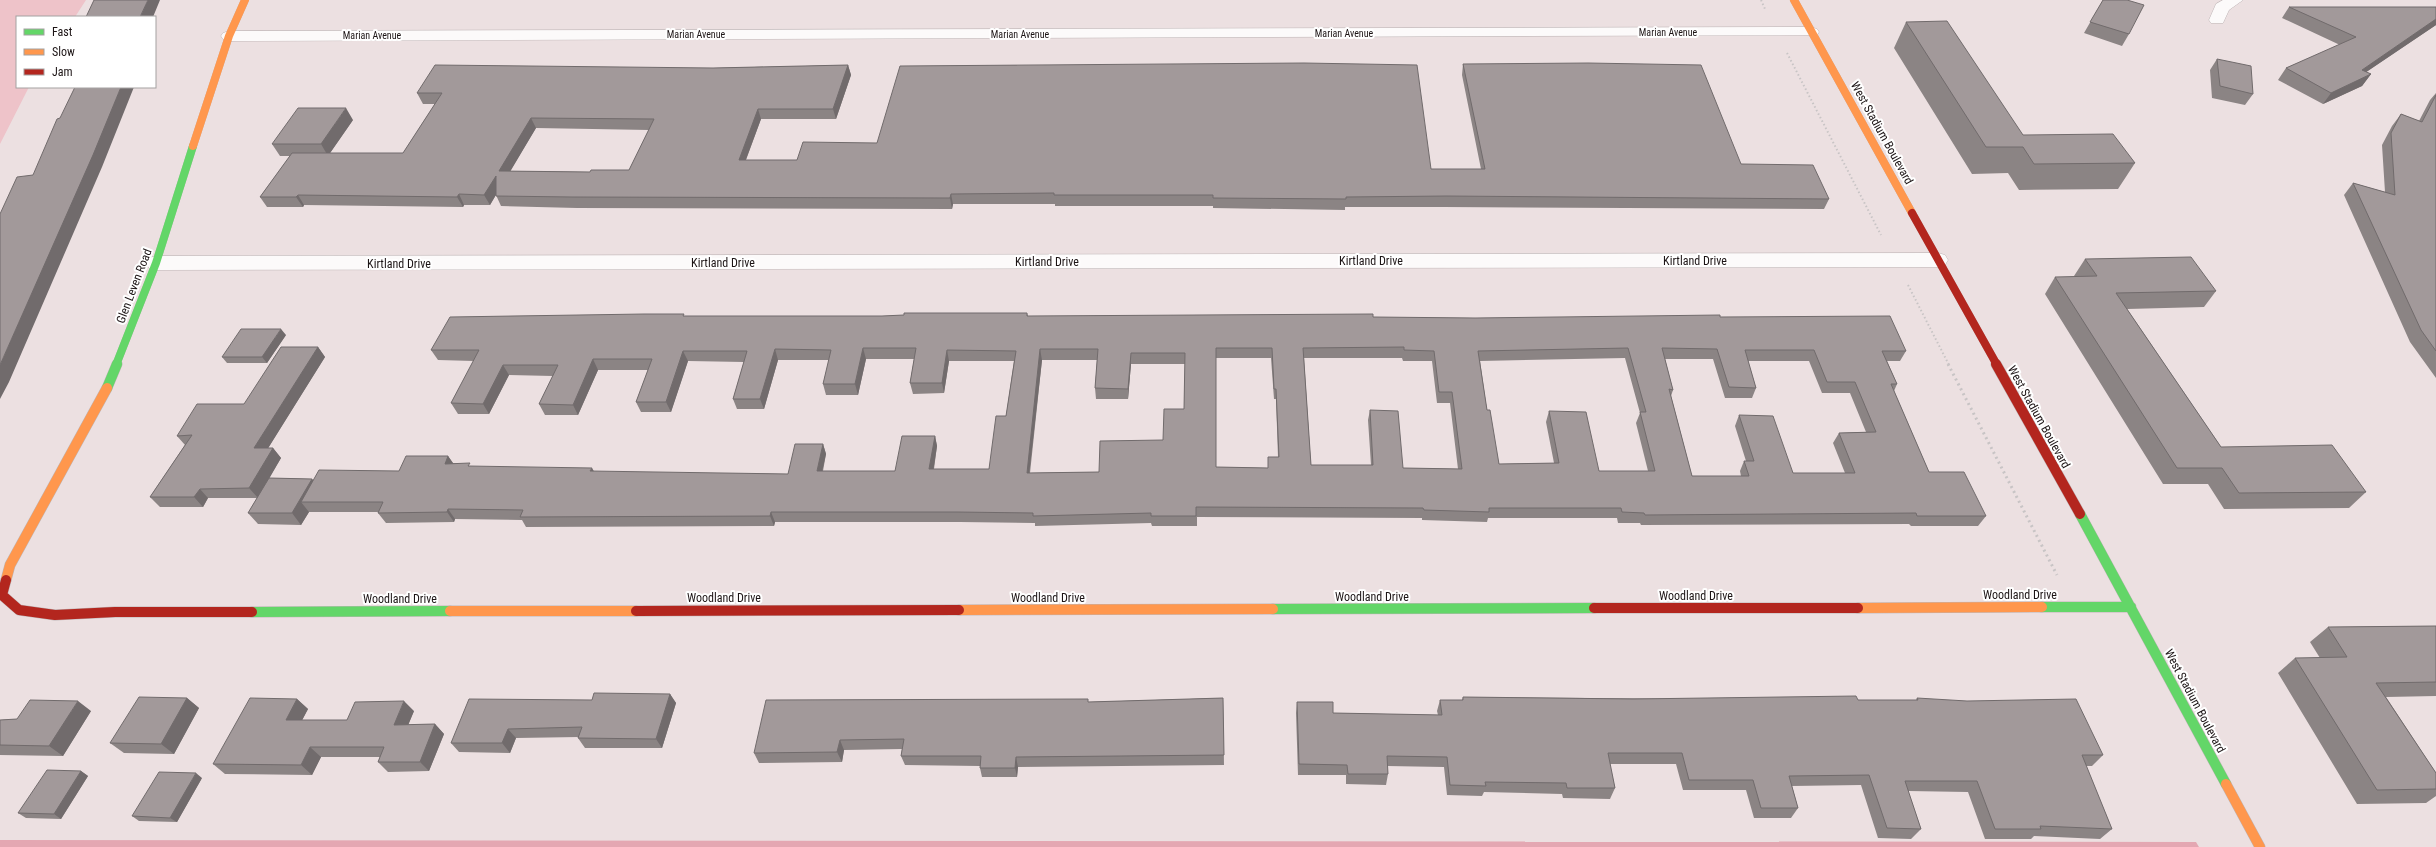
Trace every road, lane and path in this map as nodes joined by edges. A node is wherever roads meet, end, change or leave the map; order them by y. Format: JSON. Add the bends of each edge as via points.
{"nodes":[{"id":1,"x":245,"y":0,"type":"edge"},
{"id":2,"x":1761,"y":0,"type":"edge"},
{"id":3,"x":1794,"y":0,"type":"edge"},
{"id":4,"x":2235,"y":0,"type":"edge"},
{"id":5,"x":2217,"y":20,"type":"dead end"},
{"id":6,"x":1777,"y":32,"type":"junction"},
{"id":7,"x":1811,"y":32,"type":"junction"},
{"id":8,"x":228,"y":36,"type":"junction"},
{"id":9,"x":1894,"y":260,"type":"junction"},
{"id":10,"x":1938,"y":260,"type":"junction"},
{"id":11,"x":156,"y":263,"type":"junction"},
{"id":12,"x":10,"y":565,"type":"joint"},
{"id":13,"x":2057,"y":575,"type":"dead end"},
{"id":14,"x":2131,"y":607,"type":"junction"},
{"id":15,"x":2260,"y":847,"type":"edge"}],
"edges":[{"from":1,"to":8,"type":"street","name":"Glen Leven Road"},
{"from":2,"to":6,"type":"path"},
{"from":3,"to":7,"type":"street","name":"West Stadium Boulevard"},
{"from":4,"to":5,"type":"street","via":[[2222,7]]},
{"from":6,"to":7,"type":"street","name":"Marian Avenue"},
{"from":6,"to":8,"type":"street","name":"Marian Avenue"},
{"from":6,"to":9,"type":"path"},
{"from":7,"to":10,"type":"street","name":"West Stadium Boulevard"},
{"from":8,"to":11,"type":"street","name":"Glen Leven Road"},
{"from":9,"to":10,"type":"street","name":"Kirtland Drive"},
{"from":9,"to":11,"type":"street","name":"Kirtland Drive"},
{"from":9,"to":13,"type":"path"},
{"from":10,"to":14,"type":"street","name":"West Stadium Boulevard"},
{"from":11,"to":12,"type":"street","name":"Glen Leven Road","via":[[102,400]]},
{"from":12,"to":14,"type":"street","name":"Woodland Drive","via":[[2,595],[19,610],[55,615],[123,612]]},
{"from":14,"to":15,"type":"street","name":"West Stadium Boulevard"}]}
